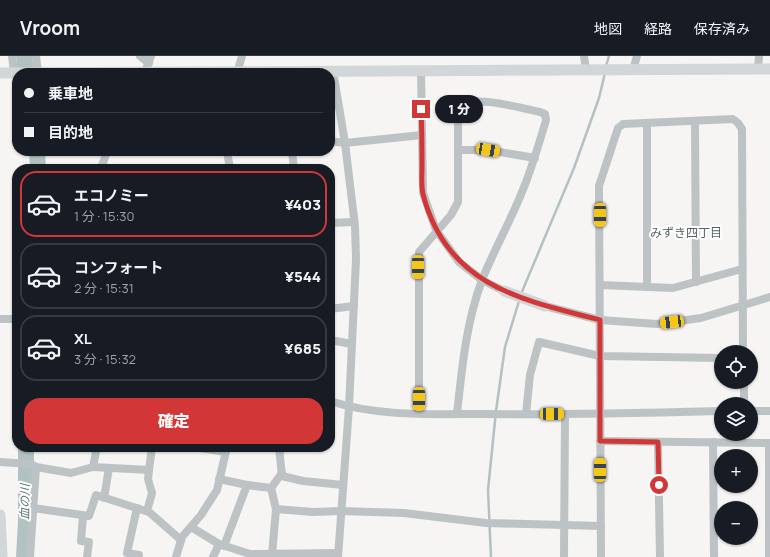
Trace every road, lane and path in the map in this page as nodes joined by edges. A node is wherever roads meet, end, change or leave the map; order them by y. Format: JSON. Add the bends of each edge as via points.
{"nodes":[{"id":1,"x":12,"y":56,"type":"edge"},
{"id":2,"x":36,"y":56,"type":"edge"},
{"id":3,"x":140,"y":56,"type":"edge"},
{"id":4,"x":242,"y":56,"type":"edge"},
{"id":5,"x":584,"y":56,"type":"edge"},
{"id":6,"x":637,"y":56,"type":"edge"},
{"id":7,"x":759,"y":56,"type":"edge"},
{"id":8,"x":148,"y":63,"type":"edge"},
{"id":9,"x":14,"y":68,"type":"edge"},
{"id":10,"x":38,"y":68,"type":"edge"},
{"id":11,"x":138,"y":68,"type":"edge"},
{"id":12,"x":197,"y":68,"type":"edge"},
{"id":13,"x":238,"y":68,"type":"edge"},
{"id":14,"x":758,"y":69,"type":"junction"},
{"id":15,"x":770,"y":69,"type":"edge"},
{"id":16,"x":421,"y":70,"type":"junction"},
{"id":17,"x":591,"y":70,"type":"junction"},
{"id":18,"x":633,"y":70,"type":"junction"},
{"id":19,"x":335,"y":71,"type":"edge"},
{"id":20,"x":12,"y":72,"type":"edge"},
{"id":21,"x":0,"y":73,"type":"edge"},
{"id":22,"x":335,"y":83,"type":"edge"},
{"id":23,"x":695,"y":121,"type":"junction"},
{"id":24,"x":647,"y":123,"type":"junction"},
{"id":25,"x":422,"y":135,"type":"junction"},
{"id":26,"x":335,"y":142,"type":"edge"},
{"id":27,"x":345,"y":143,"type":"junction"},
{"id":28,"x":458,"y":150,"type":"junction"},
{"id":29,"x":535,"y":158,"type":"junction"},
{"id":30,"x":354,"y":222,"type":"junction"},
{"id":31,"x":335,"y":223,"type":"edge"},
{"id":32,"x":436,"y":230,"type":"junction"},
{"id":33,"x":742,"y":269,"type":"junction"},
{"id":34,"x":482,"y":280,"type":"junction"},
{"id":35,"x":696,"y":282,"type":"junction"},
{"id":36,"x":600,"y":285,"type":"junction"},
{"id":37,"x":647,"y":287,"type":"junction"},
{"id":38,"x":504,"y":291,"type":"joint"},
{"id":39,"x":770,"y":296,"type":"edge"},
{"id":40,"x":354,"y":306,"type":"junction"},
{"id":41,"x":545,"y":306,"type":"joint"},
{"id":42,"x":742,"y":306,"type":"junction"},
{"id":43,"x":335,"y":308,"type":"edge"},
{"id":44,"x":0,"y":319,"type":"edge"},
{"id":45,"x":12,"y":319,"type":"edge"},
{"id":46,"x":600,"y":320,"type":"junction"},
{"id":47,"x":335,"y":341,"type":"edge"},
{"id":48,"x":352,"y":344,"type":"junction"},
{"id":49,"x":743,"y":345,"type":"edge"},
{"id":50,"x":600,"y":356,"type":"junction"},
{"id":51,"x":714,"y":358,"type":"edge"},
{"id":52,"x":335,"y":403,"type":"edge"},
{"id":53,"x":349,"y":407,"type":"junction"},
{"id":54,"x":714,"y":411,"type":"edge"},
{"id":55,"x":758,"y":411,"type":"edge"},
{"id":56,"x":770,"y":411,"type":"edge"},
{"id":57,"x":419,"y":413,"type":"junction"},
{"id":58,"x":458,"y":414,"type":"junction"},
{"id":59,"x":526,"y":414,"type":"junction"},
{"id":60,"x":565,"y":414,"type":"junction"},
{"id":61,"x":600,"y":414,"type":"junction"},
{"id":62,"x":600,"y":441,"type":"junction"},
{"id":63,"x":658,"y":442,"type":"junction"},
{"id":64,"x":713,"y":442,"type":"junction"},
{"id":65,"x":769,"y":443,"type":"edge"},
{"id":66,"x":96,"y":452,"type":"edge"},
{"id":67,"x":151,"y":452,"type":"edge"},
{"id":68,"x":226,"y":452,"type":"edge"},
{"id":69,"x":280,"y":452,"type":"edge"},
{"id":70,"x":0,"y":462,"type":"edge"},
{"id":71,"x":34,"y":465,"type":"junction"},
{"id":72,"x":93,"y":467,"type":"junction"},
{"id":73,"x":109,"y":468,"type":"junction"},
{"id":74,"x":149,"y":470,"type":"junction"},
{"id":75,"x":282,"y":473,"type":"junction"},
{"id":76,"x":219,"y":480,"type":"junction"},
{"id":77,"x":246,"y":485,"type":"junction"},
{"id":78,"x":343,"y":485,"type":"junction"},
{"id":79,"x":271,"y":488,"type":"junction"},
{"id":80,"x":104,"y":498,"type":"junction"},
{"id":81,"x":34,"y":508,"type":"junction"},
{"id":82,"x":137,"y":508,"type":"junction"},
{"id":83,"x":276,"y":508,"type":"junction"},
{"id":84,"x":147,"y":511,"type":"junction"},
{"id":85,"x":342,"y":511,"type":"junction"},
{"id":86,"x":0,"y":515,"type":"edge"},
{"id":87,"x":83,"y":516,"type":"junction"},
{"id":88,"x":564,"y":526,"type":"junction"},
{"id":89,"x":601,"y":526,"type":"junction"},
{"id":90,"x":191,"y":527,"type":"junction"},
{"id":91,"x":182,"y":540,"type":"junction"},
{"id":92,"x":221,"y":545,"type":"junction"},
{"id":93,"x":338,"y":555,"type":"edge"},
{"id":94,"x":275,"y":556,"type":"edge"},
{"id":95,"x":2,"y":557,"type":"edge"},
{"id":96,"x":30,"y":557,"type":"edge"},
{"id":97,"x":87,"y":557,"type":"edge"},
{"id":98,"x":138,"y":557,"type":"edge"},
{"id":99,"x":176,"y":557,"type":"edge"},
{"id":100,"x":213,"y":557,"type":"edge"},
{"id":101,"x":564,"y":557,"type":"edge"},
{"id":102,"x":601,"y":557,"type":"edge"},
{"id":103,"x":660,"y":557,"type":"edge"},
{"id":104,"x":714,"y":557,"type":"edge"},
{"id":105,"x":769,"y":557,"type":"edge"}],
"edges":[{"from":1,"to":9,"type":"street"},
{"from":2,"to":10,"type":"street"},
{"from":3,"to":8,"type":"street"},
{"from":4,"to":13,"type":"street"},
{"from":5,"to":17,"type":"street"},
{"from":6,"to":18,"type":"street"},
{"from":7,"to":14,"type":"street"},
{"from":8,"to":11,"type":"street"},
{"from":8,"to":12,"type":"street"},
{"from":14,"to":15,"type":"street"},
{"from":14,"to":18,"type":"street"},
{"from":16,"to":17,"type":"street"},
{"from":16,"to":19,"type":"street"},
{"from":16,"to":25,"type":"street"},
{"from":17,"to":18,"type":"street"},
{"from":20,"to":21,"type":"street"},
{"from":22,"to":27,"type":"street"},
{"from":23,"to":24,"type":"street"},
{"from":23,"to":33,"type":"street","via":[[733,120],[742,129]]},
{"from":23,"to":35,"type":"street"},
{"from":24,"to":36,"type":"street","via":[[623,124],[618,128],[600,186]]},
{"from":24,"to":37,"type":"street"},
{"from":25,"to":27,"type":"street"},
{"from":25,"to":32,"type":"street","via":[[423,193]]},
{"from":26,"to":27,"type":"street"},
{"from":27,"to":30,"type":"street"},
{"from":28,"to":29,"type":"street","via":[[488,150]]},
{"from":28,"to":29,"type":"street","via":[[460,104],[502,104],[545,114],[546,120]]},
{"from":28,"to":32,"type":"street","via":[[458,202]]},
{"from":29,"to":34,"type":"street","via":[[522,193]]},
{"from":30,"to":31,"type":"street"},
{"from":30,"to":40,"type":"street"},
{"from":32,"to":34,"type":"street","via":[[459,262]]},
{"from":32,"to":57,"type":"street","via":[[418,252]]},
{"from":33,"to":35,"type":"street"},
{"from":33,"to":42,"type":"street"},
{"from":34,"to":38,"type":"street"},
{"from":34,"to":58,"type":"street","via":[[470,320],[462,365]]},
{"from":35,"to":37,"type":"street","via":[[673,288]]},
{"from":36,"to":37,"type":"street"},
{"from":36,"to":46,"type":"street"},
{"from":38,"to":41,"type":"street"},
{"from":39,"to":42,"type":"street"},
{"from":40,"to":43,"type":"street"},
{"from":40,"to":48,"type":"street"},
{"from":41,"to":46,"type":"street"},
{"from":42,"to":46,"type":"street","via":[[701,318],[657,324]]},
{"from":42,"to":49,"type":"street"},
{"from":44,"to":45,"type":"street"},
{"from":46,"to":50,"type":"street"},
{"from":47,"to":48,"type":"street"},
{"from":48,"to":53,"type":"street"},
{"from":50,"to":51,"type":"street"},
{"from":50,"to":59,"type":"street","via":[[539,342],[530,375]]},
{"from":50,"to":61,"type":"street"},
{"from":52,"to":53,"type":"street"},
{"from":53,"to":57,"type":"street"},
{"from":53,"to":78,"type":"street"},
{"from":54,"to":61,"type":"street"},
{"from":55,"to":56,"type":"street"},
{"from":57,"to":58,"type":"street"},
{"from":58,"to":59,"type":"street"},
{"from":59,"to":60,"type":"street"},
{"from":60,"to":61,"type":"street"},
{"from":60,"to":88,"type":"street"},
{"from":61,"to":62,"type":"street"},
{"from":62,"to":63,"type":"street"},
{"from":62,"to":89,"type":"street"},
{"from":63,"to":64,"type":"street"},
{"from":63,"to":103,"type":"street"},
{"from":64,"to":65,"type":"street"},
{"from":64,"to":104,"type":"street"},
{"from":65,"to":105,"type":"street"},
{"from":66,"to":72,"type":"street"},
{"from":67,"to":74,"type":"street"},
{"from":68,"to":76,"type":"street"},
{"from":69,"to":75,"type":"street"},
{"from":70,"to":71,"type":"street"},
{"from":71,"to":72,"type":"street","via":[[71,473]]},
{"from":71,"to":81,"type":"street"},
{"from":72,"to":73,"type":"street"},
{"from":73,"to":74,"type":"street"},
{"from":73,"to":80,"type":"street"},
{"from":74,"to":84,"type":"street","via":[[148,479],[152,493]]},
{"from":75,"to":78,"type":"street","via":[[282,476]]},
{"from":75,"to":79,"type":"street"},
{"from":76,"to":77,"type":"street"},
{"from":76,"to":90,"type":"street","via":[[217,490]]},
{"from":77,"to":79,"type":"street"},
{"from":77,"to":92,"type":"street"},
{"from":78,"to":85,"type":"street"},
{"from":79,"to":83,"type":"street"},
{"from":80,"to":82,"type":"street"},
{"from":80,"to":87,"type":"street","via":[[96,495],[89,516]]},
{"from":81,"to":87,"type":"street"},
{"from":81,"to":96,"type":"street"},
{"from":82,"to":84,"type":"street"},
{"from":82,"to":98,"type":"street","via":[[126,553],[139,555]]},
{"from":83,"to":85,"type":"street","via":[[313,512]]},
{"from":83,"to":94,"type":"street"},
{"from":84,"to":91,"type":"street"},
{"from":85,"to":88,"type":"street","via":[[404,513],[486,524]]},
{"from":85,"to":93,"type":"street"},
{"from":86,"to":95,"type":"street"},
{"from":87,"to":97,"type":"street","via":[[81,541],[89,542]]},
{"from":88,"to":89,"type":"street"},
{"from":88,"to":101,"type":"street"},
{"from":89,"to":102,"type":"street"},
{"from":90,"to":91,"type":"street"},
{"from":90,"to":92,"type":"street"},
{"from":91,"to":99,"type":"street"},
{"from":92,"to":94,"type":"street","via":[[250,554]]},
{"from":92,"to":100,"type":"street"},
{"from":93,"to":94,"type":"street"}]}
